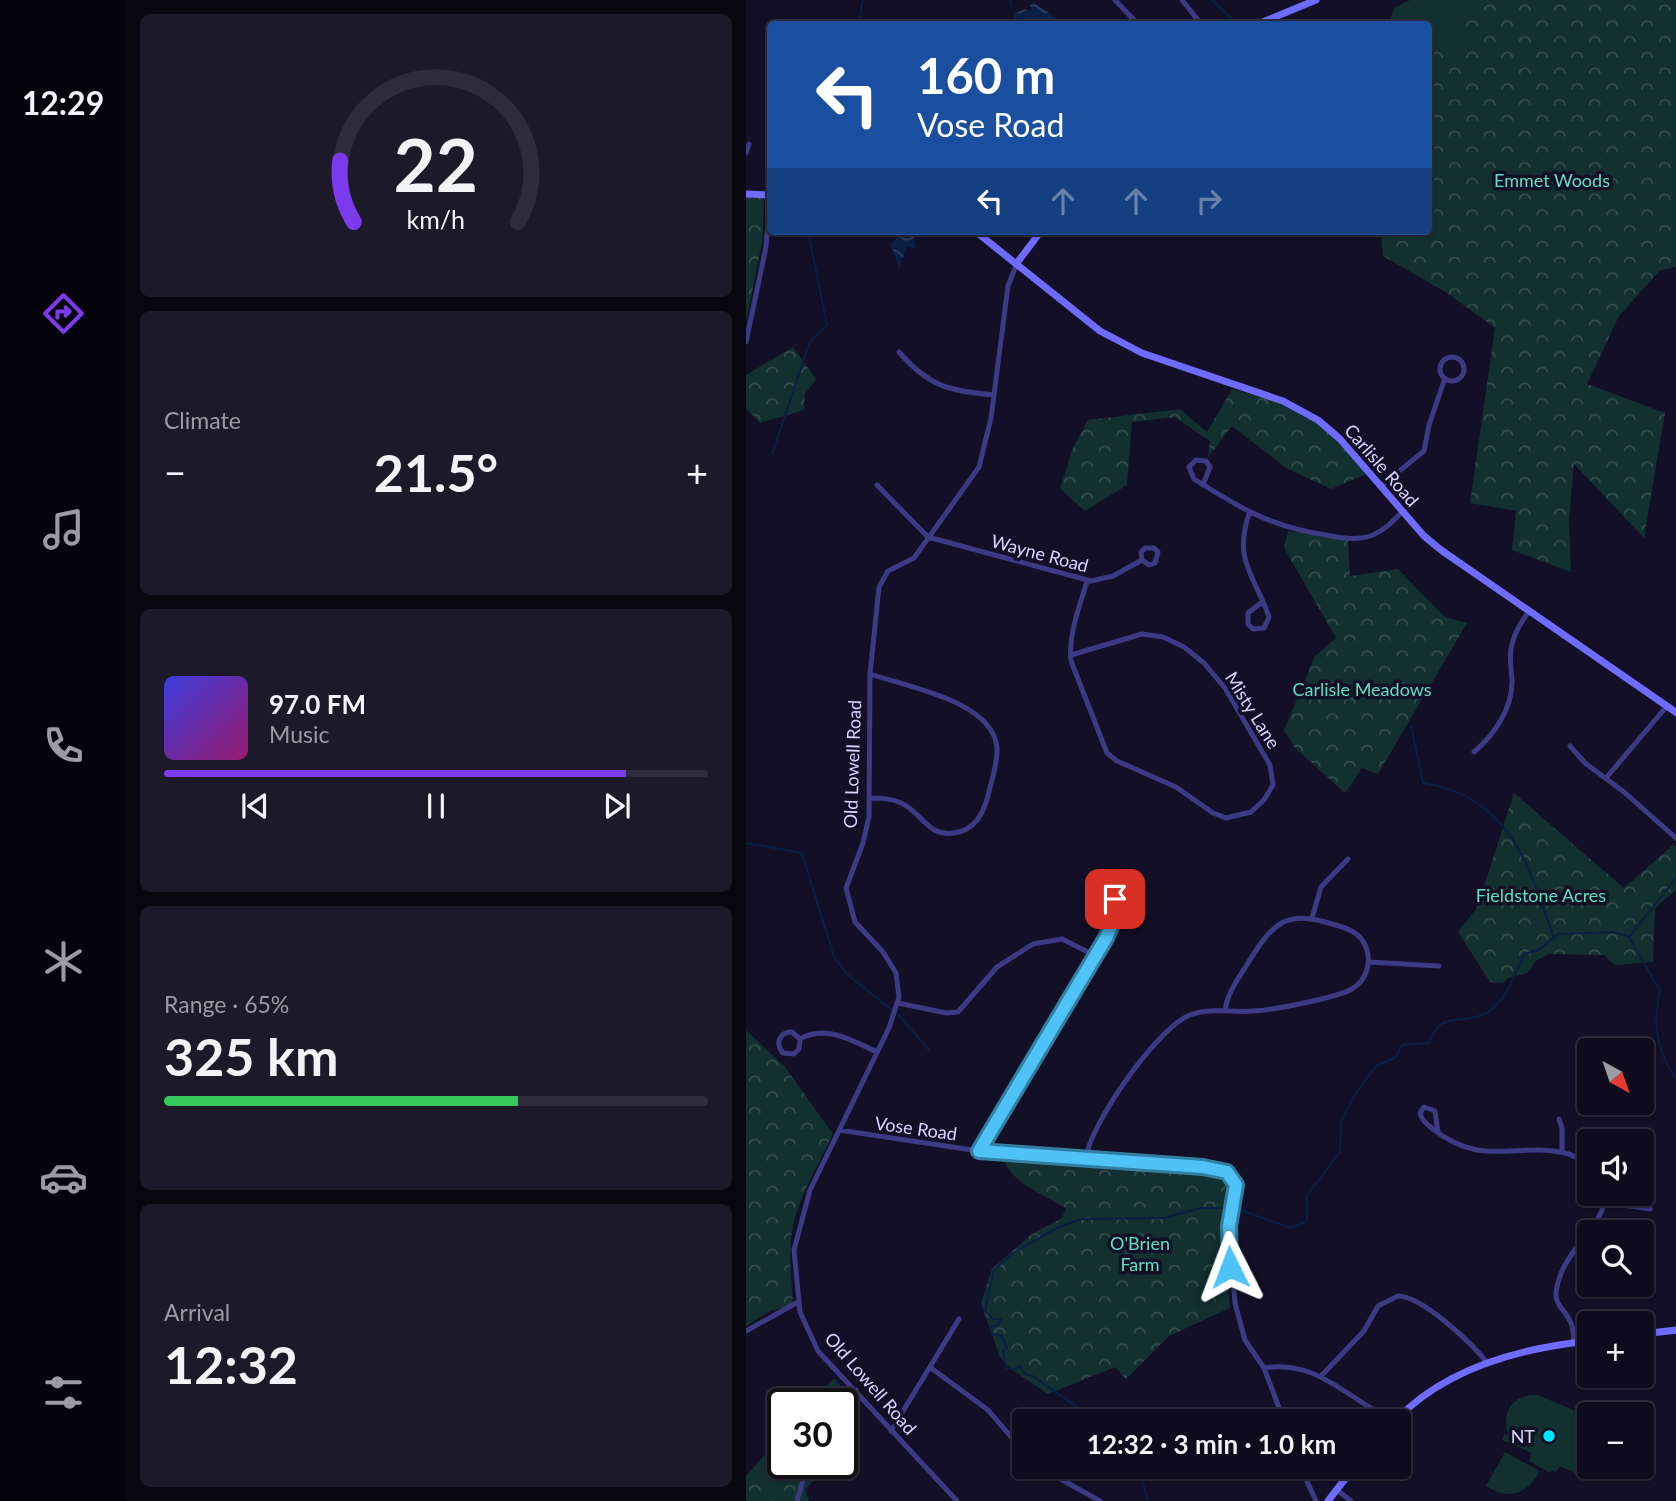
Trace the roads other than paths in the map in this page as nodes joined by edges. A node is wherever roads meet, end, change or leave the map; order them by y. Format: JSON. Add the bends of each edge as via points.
{"nodes":[{"id":1,"x":1115,"y":0,"type":"edge"},
{"id":2,"x":1182,"y":0,"type":"edge"},
{"id":3,"x":1316,"y":0,"type":"edge"},
{"id":4,"x":1134,"y":21,"type":"edge"},
{"id":5,"x":1199,"y":21,"type":"edge"},
{"id":6,"x":1265,"y":21,"type":"edge"},
{"id":7,"x":749,"y":144,"type":"dead end"},
{"id":8,"x":746,"y":153,"type":"edge"},
{"id":9,"x":746,"y":194,"type":"edge"},
{"id":10,"x":767,"y":195,"type":"edge"},
{"id":11,"x":767,"y":234,"type":"edge"},
{"id":12,"x":980,"y":235,"type":"edge"},
{"id":13,"x":1038,"y":235,"type":"edge"},
{"id":14,"x":1017,"y":263,"type":"junction"},
{"id":15,"x":746,"y":342,"type":"edge"},
{"id":16,"x":899,"y":352,"type":"dead end"},
{"id":17,"x":1445,"y":379,"type":"junction"},
{"id":18,"x":994,"y":395,"type":"junction"},
{"id":19,"x":877,"y":485,"type":"dead end"},
{"id":20,"x":1203,"y":485,"type":"junction"},
{"id":21,"x":1381,"y":486,"type":"junction"},
{"id":22,"x":1403,"y":512,"type":"junction"},
{"id":23,"x":1249,"y":514,"type":"junction"},
{"id":24,"x":928,"y":537,"type":"junction"},
{"id":25,"x":1142,"y":560,"type":"dead end"},
{"id":26,"x":1087,"y":581,"type":"junction"},
{"id":27,"x":1262,"y":603,"type":"junction"},
{"id":28,"x":1530,"y":610,"type":"junction"},
{"id":29,"x":1070,"y":655,"type":"junction"},
{"id":30,"x":870,"y":674,"type":"junction"},
{"id":31,"x":1667,"y":706,"type":"junction"},
{"id":32,"x":1676,"y":713,"type":"edge"},
{"id":33,"x":1570,"y":746,"type":"dead end"},
{"id":34,"x":1475,"y":752,"type":"dead end"},
{"id":35,"x":1606,"y":778,"type":"junction"},
{"id":36,"x":869,"y":798,"type":"junction"},
{"id":37,"x":1676,"y":839,"type":"edge"},
{"id":38,"x":1348,"y":859,"type":"dead end"},
{"id":39,"x":1113,"y":896,"type":"dead end"},
{"id":40,"x":1312,"y":918,"type":"junction"},
{"id":41,"x":1096,"y":956,"type":"junction"},
{"id":42,"x":1368,"y":962,"type":"junction"},
{"id":43,"x":1439,"y":966,"type":"dead end"},
{"id":44,"x":898,"y":1003,"type":"junction"},
{"id":45,"x":1225,"y":1011,"type":"junction"},
{"id":46,"x":800,"y":1039,"type":"junction"},
{"id":47,"x":877,"y":1052,"type":"junction"},
{"id":48,"x":1559,"y":1119,"type":"dead end"},
{"id":49,"x":839,"y":1130,"type":"junction"},
{"id":50,"x":1438,"y":1132,"type":"junction"},
{"id":51,"x":979,"y":1151,"type":"junction"},
{"id":52,"x":1562,"y":1152,"type":"junction"},
{"id":53,"x":1086,"y":1158,"type":"junction"},
{"id":54,"x":1577,"y":1159,"type":"edge"},
{"id":55,"x":1603,"y":1206,"type":"edge"},
{"id":56,"x":1631,"y":1206,"type":"edge"},
{"id":57,"x":1650,"y":1209,"type":"dead end"},
{"id":58,"x":798,"y":1302,"type":"junction"},
{"id":59,"x":789,"y":1310,"type":"junction"},
{"id":60,"x":801,"y":1314,"type":"junction"},
{"id":61,"x":959,"y":1319,"type":"dead end"},
{"id":62,"x":1676,"y":1330,"type":"edge"},
{"id":63,"x":746,"y":1331,"type":"edge"},
{"id":64,"x":1654,"y":1333,"type":"edge"},
{"id":65,"x":1574,"y":1342,"type":"junction"},
{"id":66,"x":1577,"y":1342,"type":"edge"},
{"id":67,"x":1487,"y":1364,"type":"junction"},
{"id":68,"x":931,"y":1368,"type":"junction"},
{"id":69,"x":1264,"y":1368,"type":"junction"},
{"id":70,"x":1322,"y":1375,"type":"junction"},
{"id":71,"x":853,"y":1388,"type":"edge"},
{"id":72,"x":858,"y":1393,"type":"edge"},
{"id":73,"x":1279,"y":1409,"type":"edge"},
{"id":74,"x":1371,"y":1409,"type":"edge"},
{"id":75,"x":1409,"y":1409,"type":"edge"},
{"id":76,"x":891,"y":1431,"type":"junction"},
{"id":77,"x":1012,"y":1438,"type":"edge"},
{"id":78,"x":803,"y":1479,"type":"edge"},
{"id":79,"x":1061,"y":1479,"type":"edge"},
{"id":80,"x":1306,"y":1479,"type":"edge"},
{"id":81,"x":1344,"y":1479,"type":"edge"},
{"id":82,"x":1336,"y":1489,"type":"junction"},
{"id":83,"x":797,"y":1501,"type":"edge"},
{"id":84,"x":957,"y":1501,"type":"edge"},
{"id":85,"x":1101,"y":1501,"type":"edge"},
{"id":86,"x":1316,"y":1501,"type":"edge"},
{"id":87,"x":1328,"y":1501,"type":"edge"},
{"id":88,"x":1351,"y":1501,"type":"edge"}],
"edges":[{"from":1,"to":4,"type":"street"},
{"from":2,"to":5,"type":"street"},
{"from":3,"to":6,"type":"main road"},
{"from":7,"to":8,"type":"street"},
{"from":9,"to":10,"type":"main road"},
{"from":11,"to":15,"type":"street"},
{"from":12,"to":14,"type":"main road","name":"Carlisle Road"},
{"from":13,"to":14,"type":"main road","name":"Old Lowell Road"},
{"from":14,"to":18,"type":"street","name":"Old Lowell Road","via":[[1008,289]]},
{"from":14,"to":21,"type":"main road","name":"Carlisle Road","via":[[1081,319],[1126,346],[1304,410],[1340,439]]},
{"from":16,"to":18,"type":"street","via":[[937,386]]},
{"from":17,"to":17,"type":"street","via":[[1443,363],[1459,360],[1464,370],[1461,377]]},
{"from":17,"to":21,"type":"street","via":[[1424,451]]},
{"from":18,"to":24,"type":"street","name":"Old Lowell Road","via":[[979,467]]},
{"from":19,"to":24,"type":"street"},
{"from":20,"to":20,"type":"street","via":[[1189,474],[1196,460],[1206,461],[1210,467]]},
{"from":20,"to":23,"type":"street"},
{"from":21,"to":22,"type":"main road","name":"Carlisle Road"},
{"from":22,"to":23,"type":"street","via":[[1378,532],[1353,539],[1298,531]]},
{"from":22,"to":28,"type":"main road","name":"Carlisle Road","via":[[1441,550]]},
{"from":23,"to":27,"type":"street","via":[[1242,550]]},
{"from":24,"to":26,"type":"street","name":"Wayne Road"},
{"from":24,"to":30,"type":"street","name":"Old Lowell Road","via":[[914,558],[881,579]]},
{"from":25,"to":26,"type":"street","name":"Wayne Road","via":[[1107,579]]},
{"from":26,"to":29,"type":"street"},
{"from":27,"to":27,"type":"street","via":[[1269,621],[1264,628],[1253,629],[1246,617]]},
{"from":28,"to":31,"type":"main road","name":"Carlisle Road"},
{"from":28,"to":34,"type":"street","via":[[1512,642],[1507,707]]},
{"from":29,"to":29,"type":"street","name":"Misty Lane","via":[[1142,634],[1164,637],[1188,649],[1225,688],[1267,760],[1273,779],[1268,795],[1245,815],[1227,818],[1167,782],[1113,759]]},
{"from":30,"to":36,"type":"street","name":"Old Lowell Road"},
{"from":30,"to":36,"type":"street","via":[[977,713],[990,727],[997,751],[982,814],[958,832],[934,830],[901,802]]},
{"from":31,"to":32,"type":"main road","name":"Carlisle Road"},
{"from":31,"to":35,"type":"street"},
{"from":33,"to":35,"type":"street"},
{"from":35,"to":37,"type":"street"},
{"from":36,"to":44,"type":"street","name":"Old Lowell Road","via":[[867,831],[848,878],[847,897],[855,922],[896,973]]},
{"from":38,"to":40,"type":"street","via":[[1321,887]]},
{"from":39,"to":41,"type":"street","via":[[1116,915]]},
{"from":40,"to":42,"type":"street","via":[[1356,933],[1365,944]]},
{"from":40,"to":45,"type":"street","via":[[1286,921],[1267,934],[1232,988]]},
{"from":41,"to":44,"type":"street","via":[[1070,941],[1043,940],[1003,961],[958,1012]]},
{"from":41,"to":51,"type":"street"},
{"from":42,"to":43,"type":"street"},
{"from":42,"to":45,"type":"street","via":[[1360,982],[1345,992],[1261,1011]]},
{"from":44,"to":47,"type":"street","name":"Old Lowell Road"},
{"from":45,"to":53,"type":"street","via":[[1193,1014],[1165,1029],[1096,1126]]},
{"from":46,"to":46,"type":"street","via":[[794,1054],[783,1053],[779,1047],[779,1039],[788,1032]]},
{"from":46,"to":47,"type":"street","via":[[831,1034]]},
{"from":47,"to":49,"type":"street","name":"Old Lowell Road"},
{"from":48,"to":52,"type":"street"},
{"from":49,"to":51,"type":"street","name":"Vose Road"},
{"from":49,"to":58,"type":"street","name":"Old Lowell Road","via":[[798,1228],[794,1250]]},
{"from":50,"to":50,"type":"street","via":[[1435,1111],[1424,1108],[1421,1118]]},
{"from":50,"to":52,"type":"street","via":[[1452,1142],[1491,1153]]},
{"from":51,"to":53,"type":"street","name":"Vose Road"},
{"from":52,"to":54,"type":"street"},
{"from":53,"to":69,"type":"street","name":"Vose Road","via":[[1203,1167],[1227,1172],[1234,1179],[1229,1234],[1233,1289],[1245,1340]]},
{"from":55,"to":65,"type":"street","via":[[1597,1222],[1569,1255],[1556,1291],[1559,1306],[1573,1327]]},
{"from":56,"to":57,"type":"street"},
{"from":58,"to":59,"type":"street"},
{"from":58,"to":60,"type":"street","name":"Old Lowell Road"},
{"from":59,"to":60,"type":"street"},
{"from":59,"to":63,"type":"street","via":[[768,1316]]},
{"from":60,"to":71,"type":"street","name":"Old Lowell Road","via":[[818,1351]]},
{"from":61,"to":68,"type":"street"},
{"from":62,"to":64,"type":"main road"},
{"from":65,"to":66,"type":"main road"},
{"from":65,"to":67,"type":"main road"},
{"from":67,"to":70,"type":"street","via":[[1418,1302],[1398,1296],[1378,1306],[1364,1331]]},
{"from":67,"to":75,"type":"main road","via":[[1441,1382]]},
{"from":68,"to":76,"type":"street"},
{"from":68,"to":77,"type":"street","via":[[988,1410]]},
{"from":69,"to":70,"type":"street","via":[[1298,1367]]},
{"from":69,"to":73,"type":"street","name":"Vose Road"},
{"from":70,"to":74,"type":"street"},
{"from":72,"to":76,"type":"street","name":"Old Lowell Road"},
{"from":76,"to":84,"type":"street","name":"Old Lowell Road"},
{"from":78,"to":83,"type":"street"},
{"from":79,"to":85,"type":"street"},
{"from":80,"to":86,"type":"street"},
{"from":81,"to":82,"type":"main road"},
{"from":82,"to":87,"type":"main road"},
{"from":82,"to":88,"type":"street"}]}
